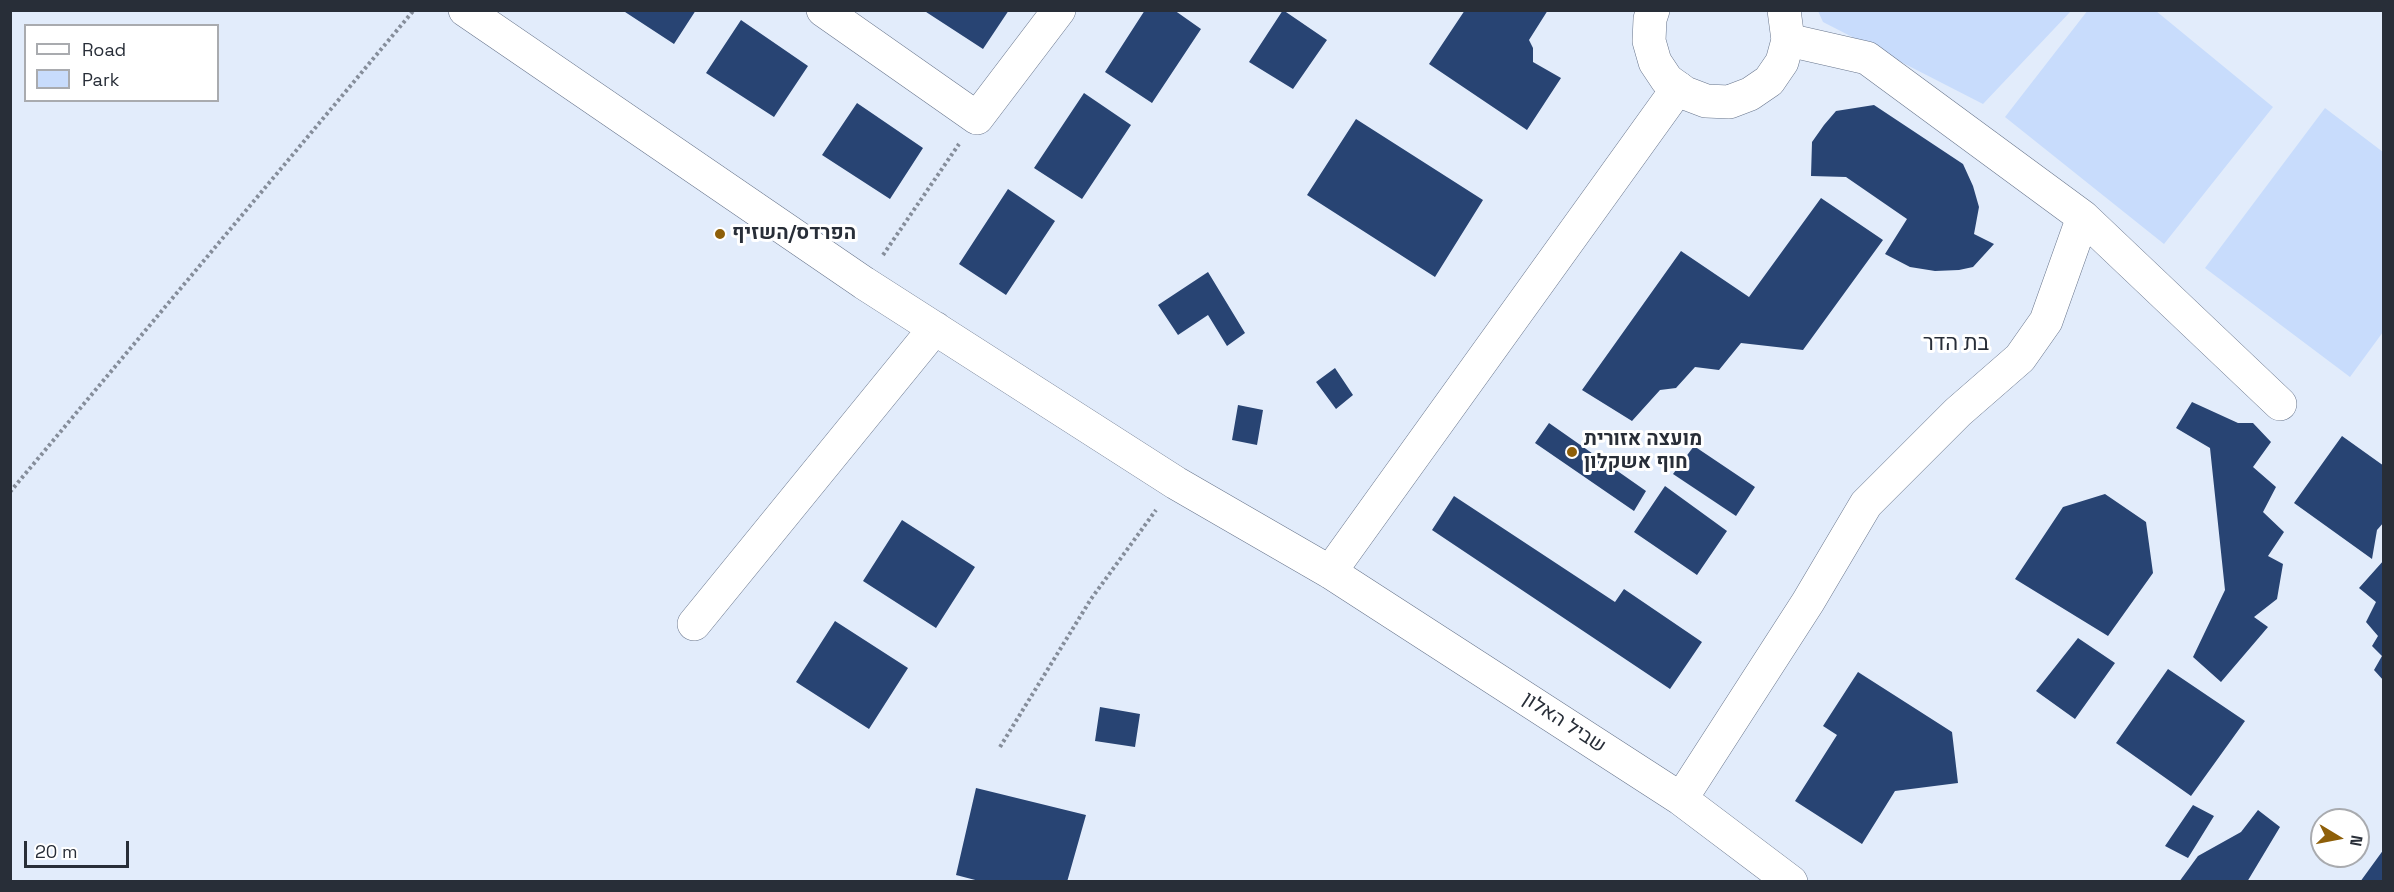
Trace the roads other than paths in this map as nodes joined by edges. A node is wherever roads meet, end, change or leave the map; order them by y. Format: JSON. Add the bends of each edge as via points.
{"nodes":[{"id":1,"x":823,"y":10,"type":"edge"},
{"id":2,"x":1059,"y":10,"type":"edge"},
{"id":3,"x":1653,"y":10,"type":"edge"},
{"id":4,"x":487,"y":16,"type":"edge"},
{"id":5,"x":1786,"y":25,"type":"edge"},
{"id":6,"x":1678,"y":88,"type":"junction"},
{"id":7,"x":2083,"y":217,"type":"junction"},
{"id":8,"x":935,"y":328,"type":"junction"},
{"id":9,"x":2280,"y":404,"type":"dead end"},
{"id":10,"x":1330,"y":572,"type":"junction"},
{"id":11,"x":694,"y":624,"type":"dead end"},
{"id":12,"x":1681,"y":799,"type":"junction"},
{"id":13,"x":1791,"y":882,"type":"edge"}],
"edges":[{"from":1,"to":2,"type":"street","via":[[977,118]]},
{"from":3,"to":6,"type":"street","via":[[1649,41],[1655,62]]},
{"from":4,"to":8,"type":"street","name":"שביל האלון","via":[[864,283]]},
{"from":5,"to":6,"type":"street","via":[[1782,62],[1769,81],[1750,94],[1729,102],[1706,101]]},
{"from":5,"to":7,"type":"street","via":[[1867,58]]},
{"from":6,"to":10,"type":"street"},
{"from":7,"to":9,"type":"street"},
{"from":7,"to":12,"type":"street","via":[[2046,321],[2020,358],[1958,412],[1866,504]]},
{"from":8,"to":10,"type":"street","name":"שביל האלון","via":[[1176,483]]},
{"from":8,"to":11,"type":"street"},
{"from":10,"to":12,"type":"street","name":"שביל האלון"},
{"from":12,"to":13,"type":"street","name":"שביל האלון"}]}
